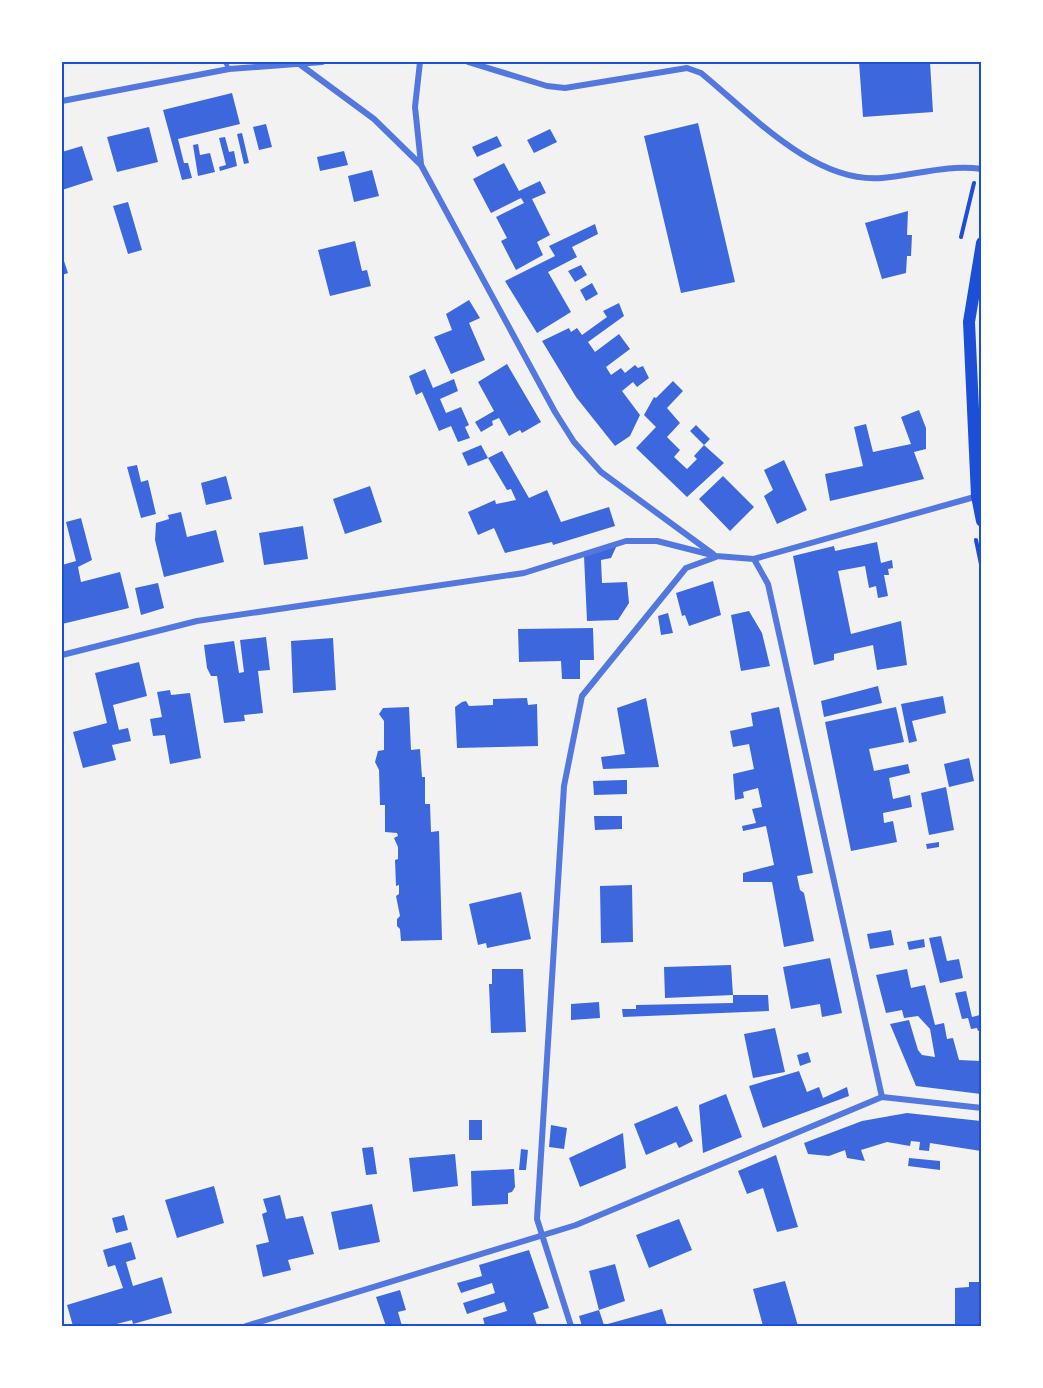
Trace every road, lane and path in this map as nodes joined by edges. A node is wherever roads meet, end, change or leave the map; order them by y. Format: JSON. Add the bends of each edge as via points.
{"nodes":[{"id":1,"x":225,"y":62,"type":"edge"},
{"id":2,"x":322,"y":62,"type":"edge"},
{"id":3,"x":420,"y":62,"type":"edge"},
{"id":4,"x":468,"y":62,"type":"edge"},
{"id":5,"x":298,"y":63,"type":"junction"},
{"id":6,"x":229,"y":69,"type":"junction"},
{"id":7,"x":62,"y":101,"type":"edge"},
{"id":8,"x":421,"y":165,"type":"junction"},
{"id":9,"x":981,"y":169,"type":"edge"},
{"id":10,"x":981,"y":243,"type":"edge"},
{"id":11,"x":979,"y":496,"type":"edge"},
{"id":12,"x":981,"y":521,"type":"edge"},
{"id":13,"x":716,"y":556,"type":"junction"},
{"id":14,"x":754,"y":559,"type":"junction"},
{"id":15,"x":62,"y":656,"type":"edge"},
{"id":16,"x":882,"y":1097,"type":"junction"},
{"id":17,"x":981,"y":1108,"type":"edge"},
{"id":18,"x":542,"y":1236,"type":"junction"},
{"id":19,"x":246,"y":1326,"type":"edge"},
{"id":20,"x":571,"y":1326,"type":"edge"}],
"edges":[{"from":1,"to":6,"type":"lane"},
{"from":2,"to":5,"type":"street"},
{"from":3,"to":8,"type":"street","via":[[415,107]]},
{"from":4,"to":9,"type":"street","via":[[565,88],[687,68],[701,74],[804,157],[840,174],[882,178],[941,167]]},
{"from":5,"to":6,"type":"street"},
{"from":5,"to":8,"type":"street","via":[[374,119]]},
{"from":6,"to":7,"type":"street"},
{"from":8,"to":13,"type":"street","via":[[574,442],[601,472]]},
{"from":10,"to":11,"type":"main road","via":[[969,322]]},
{"from":11,"to":12,"type":"main road"},
{"from":11,"to":14,"type":"street"},
{"from":13,"to":14,"type":"street"},
{"from":13,"to":15,"type":"street","via":[[657,541],[626,541],[524,573],[197,621]]},
{"from":13,"to":18,"type":"street","via":[[686,568],[582,696],[564,786],[537,1206]]},
{"from":14,"to":16,"type":"street","via":[[768,584]]},
{"from":16,"to":17,"type":"street"},
{"from":16,"to":18,"type":"street"},
{"from":18,"to":19,"type":"street"},
{"from":18,"to":20,"type":"street"}]}
